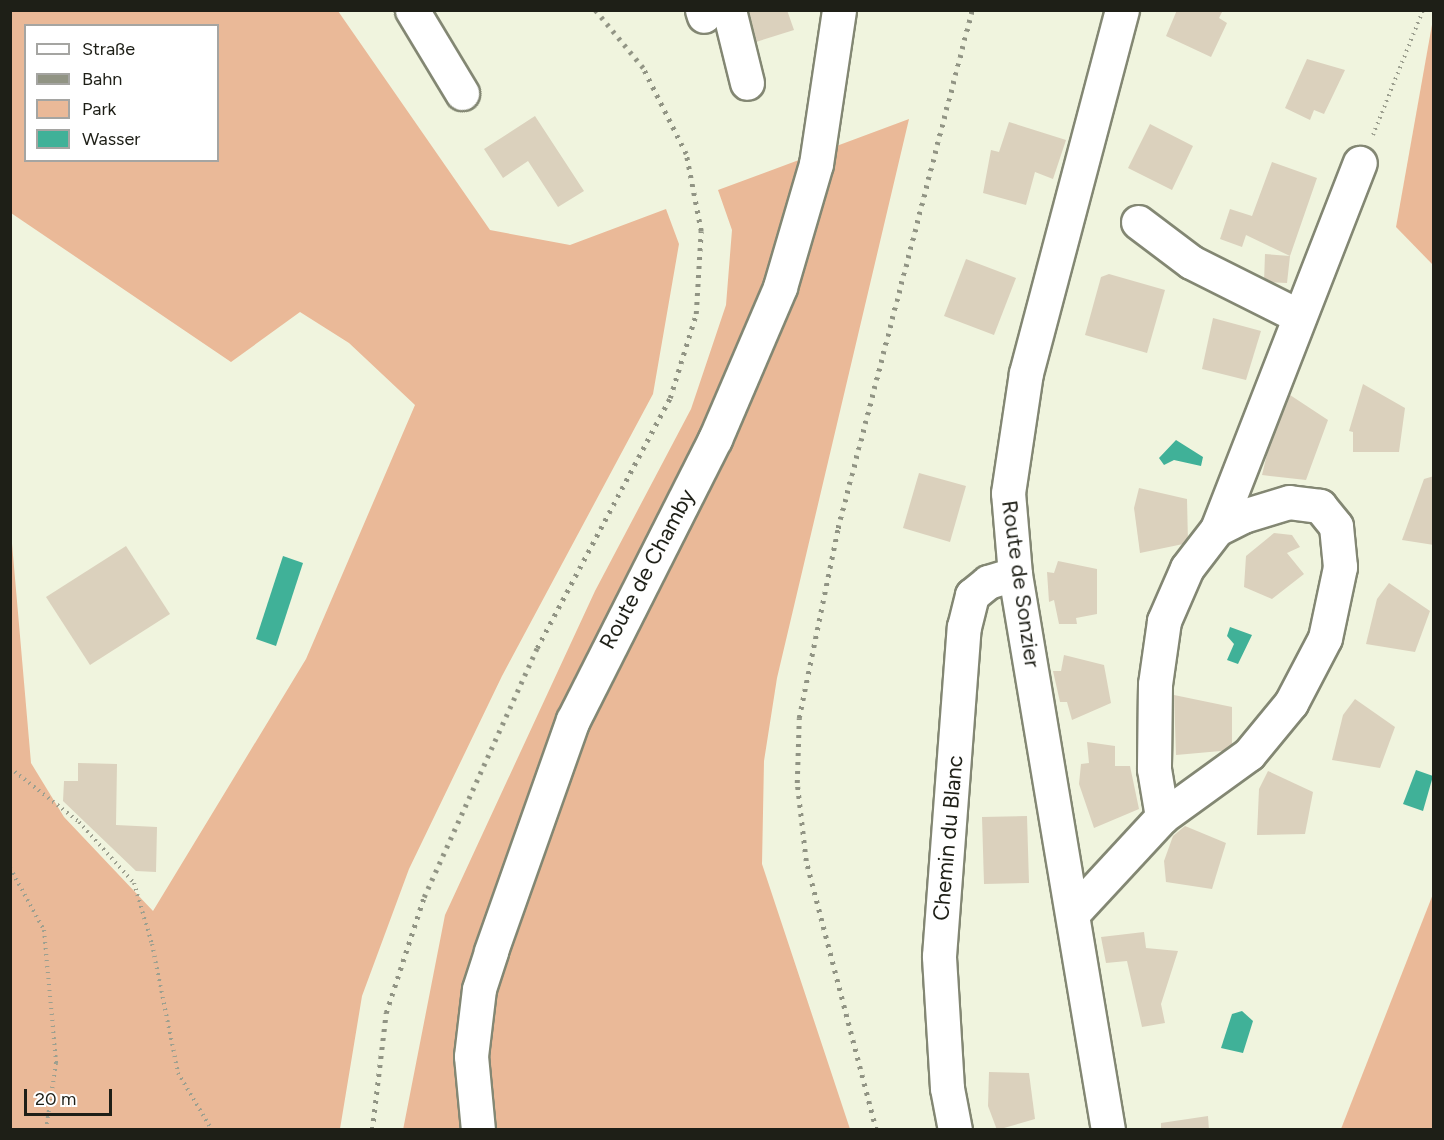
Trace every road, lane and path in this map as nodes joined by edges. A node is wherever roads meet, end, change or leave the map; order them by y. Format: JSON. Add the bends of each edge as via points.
{"nodes":[{"id":1,"x":412,"y":10,"type":"edge"},
{"id":2,"x":839,"y":10,"type":"edge"},
{"id":3,"x":1122,"y":10,"type":"edge"},
{"id":4,"x":1423,"y":10,"type":"edge"},
{"id":5,"x":712,"y":12,"type":"edge"},
{"id":6,"x":747,"y":83,"type":"dead end"},
{"id":7,"x":462,"y":93,"type":"dead end"},
{"id":8,"x":1360,"y":163,"type":"joint"},
{"id":9,"x":1138,"y":222,"type":"dead end"},
{"id":10,"x":1299,"y":316,"type":"junction"},
{"id":11,"x":1217,"y":529,"type":"junction"},
{"id":12,"x":1015,"y":574,"type":"junction"},
{"id":13,"x":10,"y":768,"type":"edge"},
{"id":14,"x":1162,"y":817,"type":"junction"},
{"id":15,"x":10,"y":868,"type":"edge"},
{"id":16,"x":1075,"y":911,"type":"junction"},
{"id":17,"x":46,"y":1130,"type":"edge"},
{"id":18,"x":212,"y":1130,"type":"edge"},
{"id":19,"x":478,"y":1130,"type":"edge"},
{"id":20,"x":955,"y":1130,"type":"edge"},
{"id":21,"x":1108,"y":1130,"type":"edge"}],
"edges":[{"from":1,"to":7,"type":"street"},
{"from":2,"to":19,"type":"street","name":"Route de Chamby","via":[[816,164],[780,287],[715,439],[573,720],[490,951],[479,989],[471,1056]]},
{"from":3,"to":12,"type":"street","name":"Route de Sonzier","via":[[1015,428],[1008,493]]},
{"from":4,"to":8,"type":"path"},
{"from":5,"to":6,"type":"street"},
{"from":8,"to":10,"type":"street"},
{"from":9,"to":10,"type":"street","via":[[1191,262]]},
{"from":10,"to":11,"type":"street"},
{"from":11,"to":14,"type":"street","via":[[1187,568],[1164,621],[1155,694],[1154,769]]},
{"from":11,"to":14,"type":"street","via":[[1266,507],[1306,501],[1330,515],[1340,567],[1325,638],[1292,703],[1249,754]]},
{"from":12,"to":16,"type":"street","name":"Route de Sonzier"},
{"from":12,"to":20,"type":"street","name":"Chemin du Blanc","via":[[988,582],[972,595],[964,627],[939,956],[946,1088]]},
{"from":13,"to":18,"type":"path","via":[[79,822],[134,883],[153,944],[178,1073]]},
{"from":14,"to":16,"type":"street"},
{"from":15,"to":17,"type":"path","via":[[44,930],[56,1063]]},
{"from":16,"to":21,"type":"street","name":"Route de Sonzier"}]}
